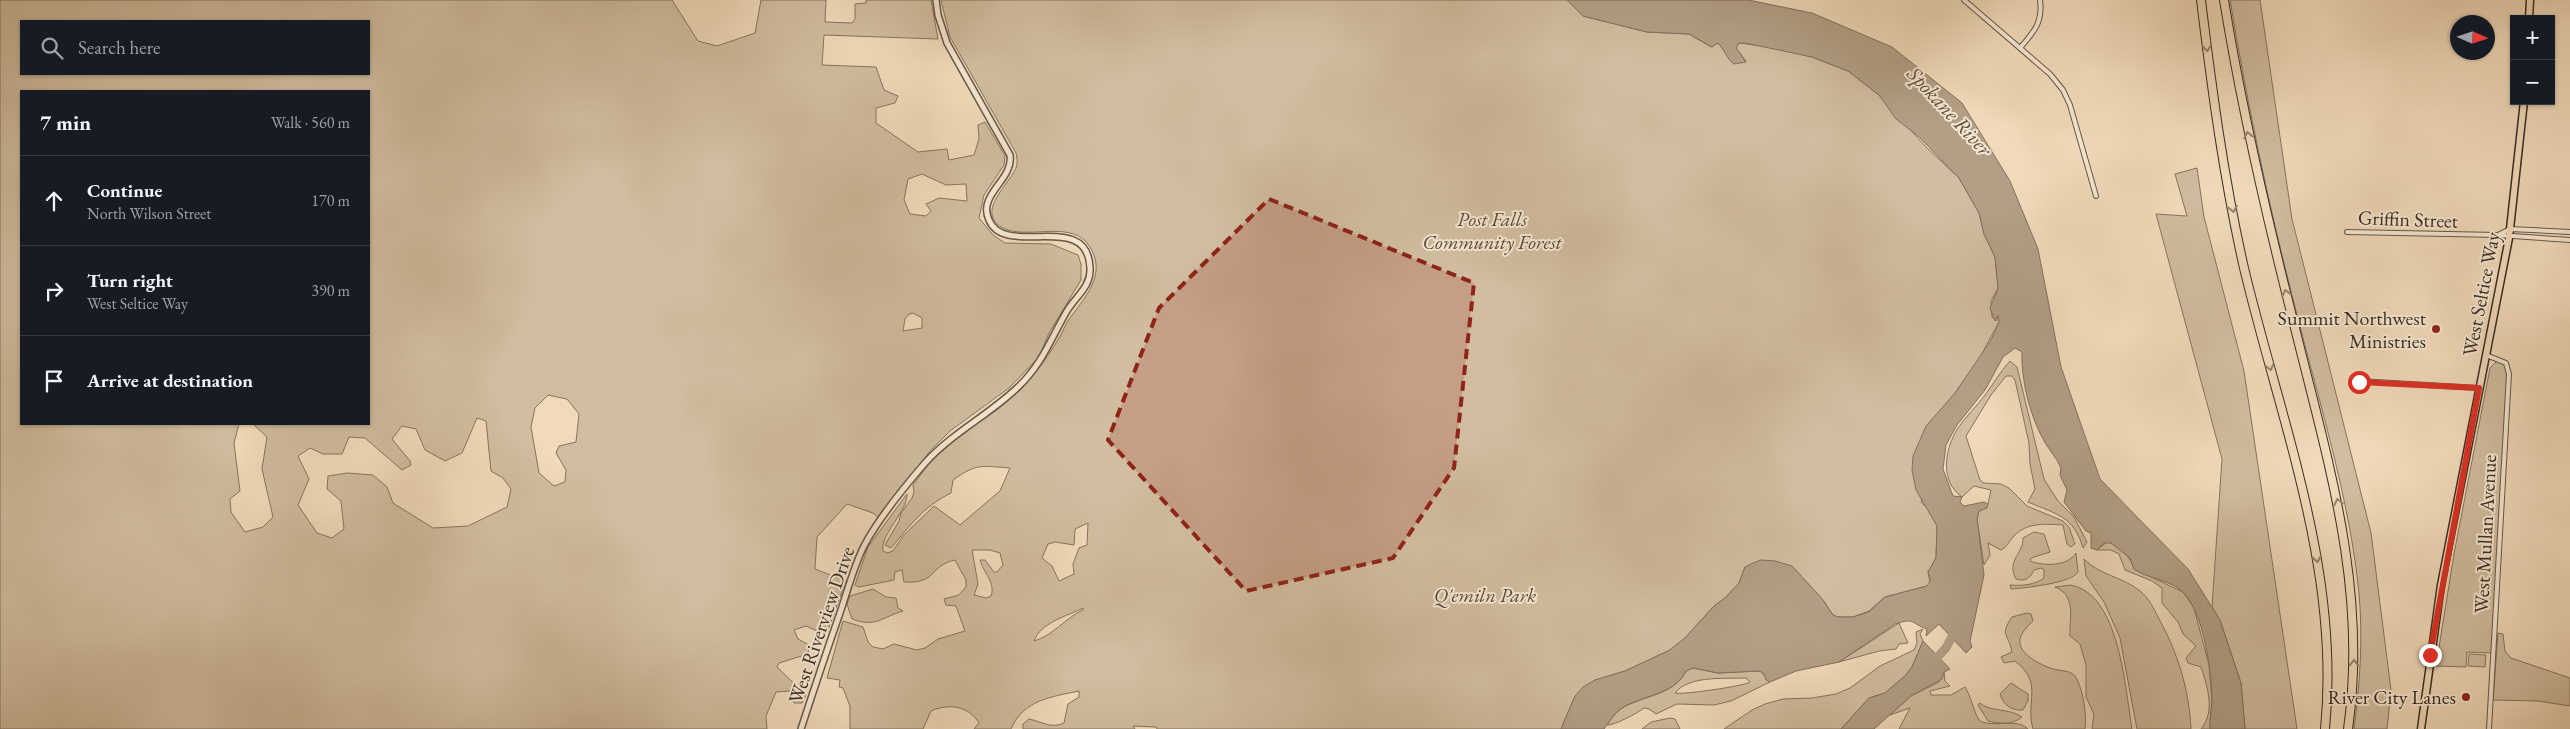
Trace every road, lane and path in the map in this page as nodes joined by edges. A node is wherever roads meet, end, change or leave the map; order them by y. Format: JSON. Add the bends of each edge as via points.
{"nodes":[{"id":1,"x":936,"y":0,"type":"edge"},
{"id":2,"x":1964,"y":0,"type":"edge"},
{"id":3,"x":2040,"y":0,"type":"edge"},
{"id":4,"x":2200,"y":0,"type":"edge"},
{"id":5,"x":2224,"y":0,"type":"edge"},
{"id":6,"x":2530,"y":0,"type":"edge"},
{"id":7,"x":2529,"y":15,"type":"edge"},
{"id":8,"x":2020,"y":48,"type":"junction"},
{"id":9,"x":2524,"y":105,"type":"edge"},
{"id":10,"x":2096,"y":196,"type":"dead end"},
{"id":11,"x":2510,"y":229,"type":"junction"},
{"id":12,"x":2537,"y":230,"type":"junction"},
{"id":13,"x":2347,"y":232,"type":"dead end"},
{"id":14,"x":2570,"y":232,"type":"edge"},
{"id":15,"x":2498,"y":236,"type":"junction"},
{"id":16,"x":2509,"y":238,"type":"junction"},
{"id":17,"x":2536,"y":239,"type":"junction"},
{"id":18,"x":2570,"y":240,"type":"edge"},
{"id":19,"x":2486,"y":355,"type":"junction"},
{"id":20,"x":2358,"y":381,"type":"dead end"},
{"id":21,"x":2479,"y":388,"type":"junction"},
{"id":22,"x":801,"y":729,"type":"edge"},
{"id":23,"x":2325,"y":729,"type":"edge"},
{"id":24,"x":2348,"y":729,"type":"edge"},
{"id":25,"x":2421,"y":729,"type":"edge"},
{"id":26,"x":2489,"y":729,"type":"edge"}],
"edges":[{"from":1,"to":22,"type":"street","name":"West Riverview Drive","via":[[947,43],[1010,155],[1010,168],[989,199],[989,222],[996,230],[1014,236],[1071,239],[1079,244],[1089,260],[1089,279],[1034,369],[1005,399],[935,453],[865,544]]},
{"from":2,"to":8,"type":"street"},
{"from":3,"to":8,"type":"street","via":[[2041,16],[2033,33]]},
{"from":4,"to":23,"type":"highway","one_way":true,"via":[[2213,99],[2244,266],[2315,542],[2324,598],[2328,681]]},
{"from":24,"to":5,"type":"highway","one_way":true,"via":[[2354,617],[2345,538],[2253,161]]},
{"from":6,"to":7,"type":"main road"},
{"from":8,"to":10,"type":"street","via":[[2063,90]]},
{"from":9,"to":11,"type":"main road","name":"West Seltice Way"},
{"from":11,"to":12,"type":"street"},
{"from":11,"to":15,"type":"street"},
{"from":11,"to":16,"type":"main road","name":"West Seltice Way"},
{"from":12,"to":14,"type":"street"},
{"from":12,"to":17,"type":"street"},
{"from":13,"to":15,"type":"street","name":"Griffin Street"},
{"from":15,"to":16,"type":"street","name":"Griffin Street"},
{"from":16,"to":17,"type":"street","name":"Griffin Street"},
{"from":16,"to":19,"type":"main road","name":"West Seltice Way"},
{"from":17,"to":18,"type":"street","name":"Griffin Street"},
{"from":19,"to":21,"type":"main road","name":"West Seltice Way"},
{"from":19,"to":26,"type":"street","name":"West Mullan Avenue","via":[[2506,363],[2509,374]]},
{"from":20,"to":21,"type":"street"},
{"from":21,"to":25,"type":"main road","name":"West Seltice Way","via":[[2441,585]]}]}
